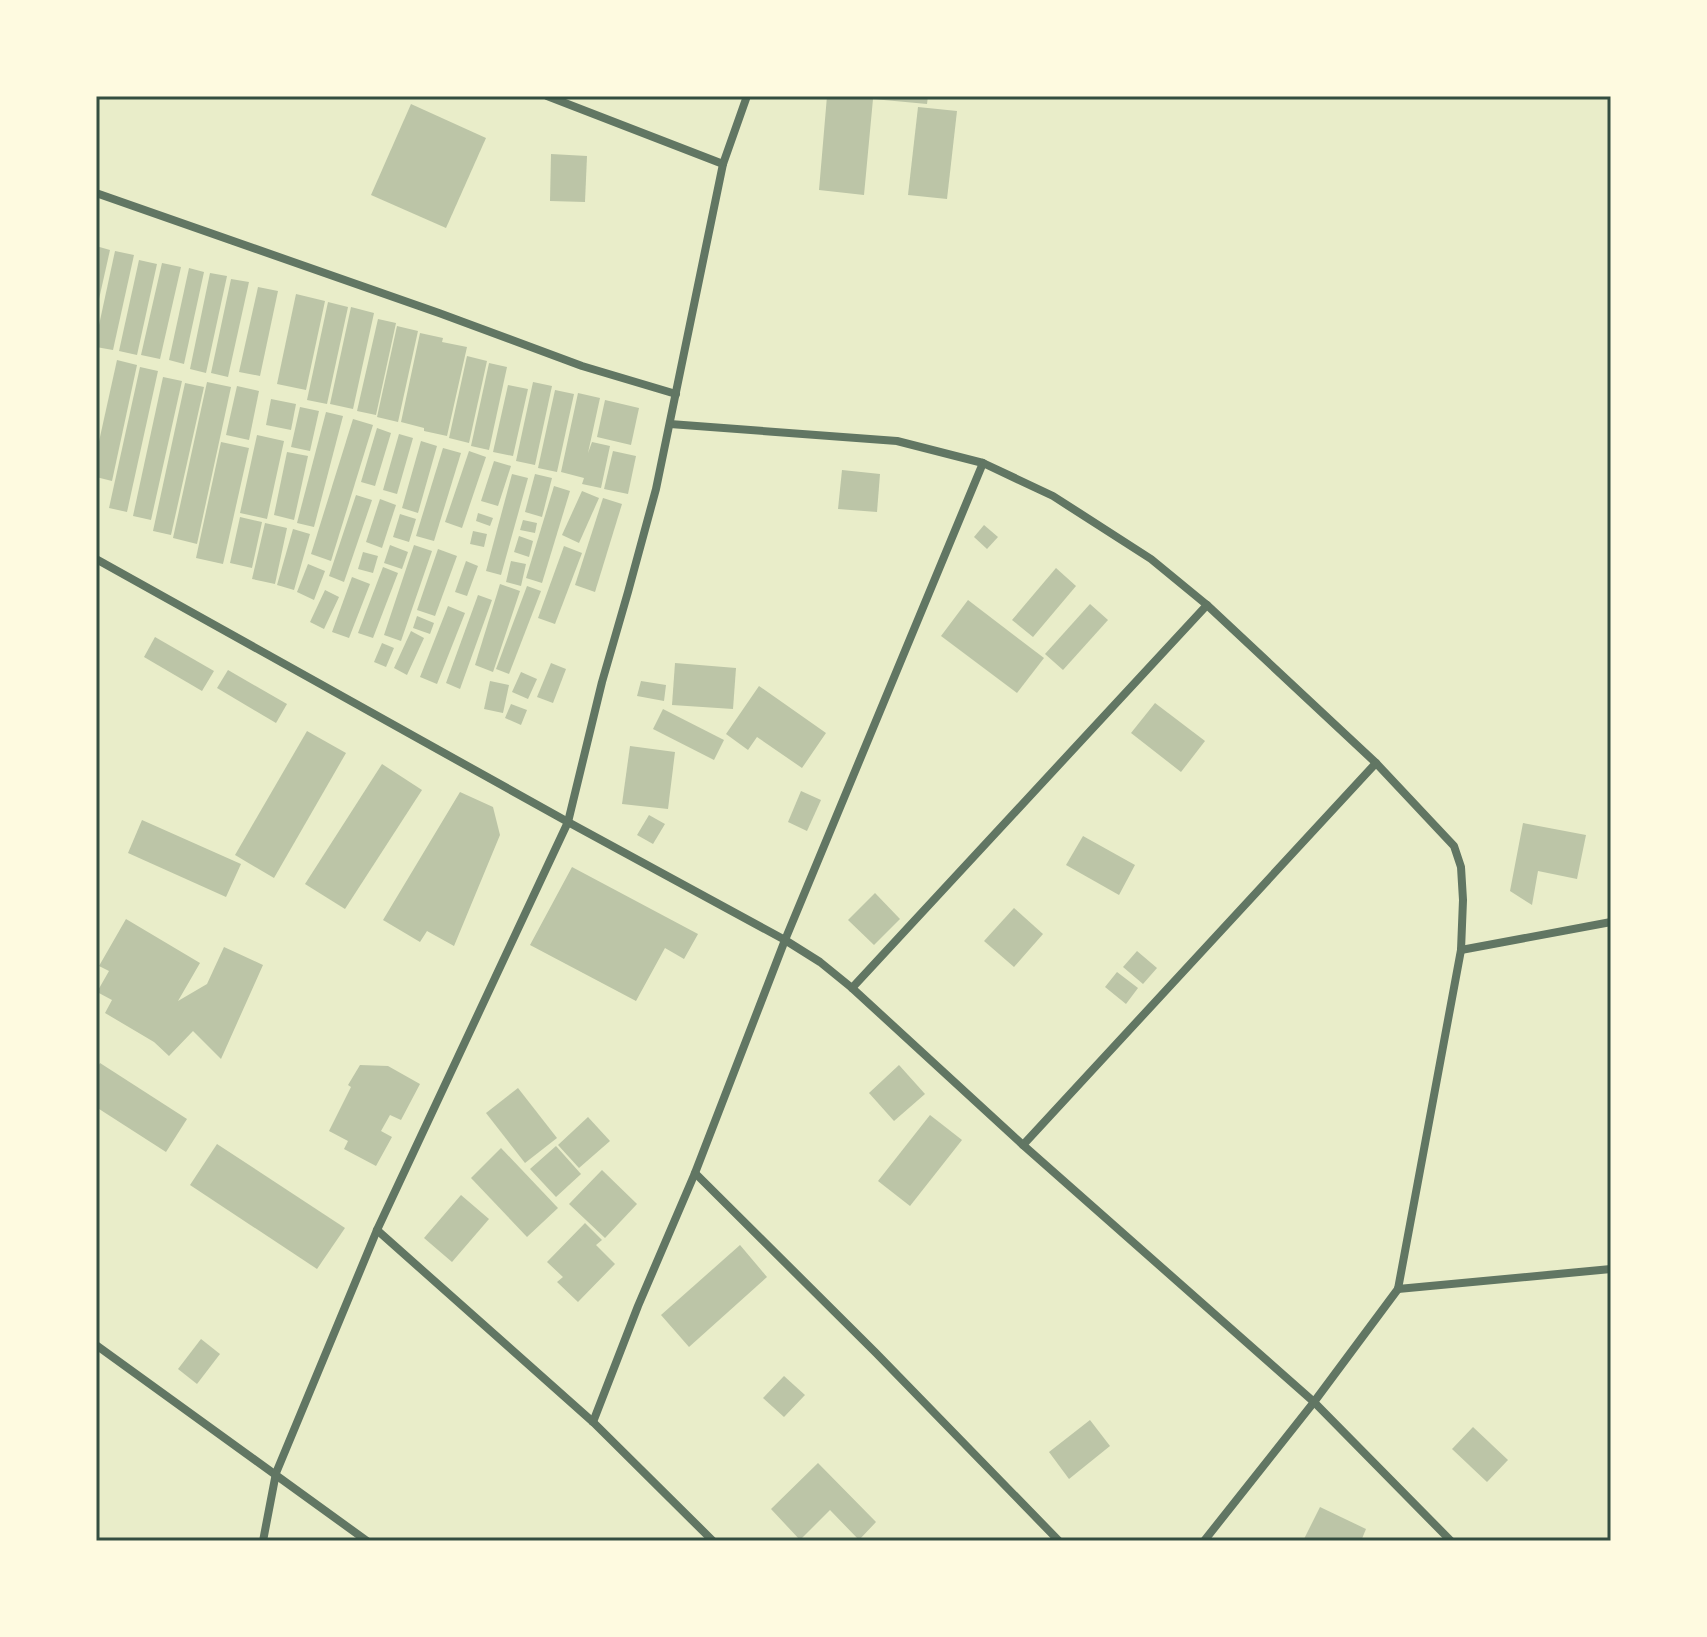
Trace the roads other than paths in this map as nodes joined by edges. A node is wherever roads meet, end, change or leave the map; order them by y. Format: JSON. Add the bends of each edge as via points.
{"nodes":[{"id":1,"x":547,"y":96,"type":"edge"},
{"id":2,"x":747,"y":96,"type":"edge"},
{"id":3,"x":723,"y":164,"type":"junction"},
{"id":4,"x":96,"y":193,"type":"edge"},
{"id":5,"x":676,"y":394,"type":"junction"},
{"id":6,"x":670,"y":424,"type":"junction"},
{"id":7,"x":983,"y":463,"type":"junction"},
{"id":8,"x":96,"y":559,"type":"edge"},
{"id":9,"x":1207,"y":605,"type":"junction"},
{"id":10,"x":1376,"y":763,"type":"junction"},
{"id":11,"x":568,"y":822,"type":"junction"},
{"id":12,"x":1611,"y":922,"type":"edge"},
{"id":13,"x":785,"y":940,"type":"junction"},
{"id":14,"x":1461,"y":950,"type":"junction"},
{"id":15,"x":852,"y":988,"type":"junction"},
{"id":16,"x":1023,"y":1145,"type":"junction"},
{"id":17,"x":695,"y":1173,"type":"junction"},
{"id":18,"x":377,"y":1230,"type":"junction"},
{"id":19,"x":1611,"y":1269,"type":"edge"},
{"id":20,"x":1398,"y":1289,"type":"junction"},
{"id":21,"x":96,"y":1345,"type":"edge"},
{"id":22,"x":1314,"y":1402,"type":"junction"},
{"id":23,"x":593,"y":1422,"type":"junction"},
{"id":24,"x":276,"y":1473,"type":"junction"},
{"id":25,"x":263,"y":1541,"type":"edge"},
{"id":26,"x":367,"y":1541,"type":"edge"},
{"id":27,"x":713,"y":1541,"type":"edge"},
{"id":28,"x":1059,"y":1541,"type":"edge"},
{"id":29,"x":1204,"y":1541,"type":"edge"},
{"id":30,"x":1451,"y":1541,"type":"edge"}],
"edges":[{"from":1,"to":3,"type":"street"},
{"from":2,"to":3,"type":"street"},
{"from":3,"to":5,"type":"street"},
{"from":4,"to":5,"type":"street","via":[[582,366]]},
{"from":5,"to":6,"type":"street"},
{"from":6,"to":7,"type":"street","via":[[897,441]]},
{"from":6,"to":11,"type":"street"},
{"from":7,"to":9,"type":"street","via":[[1053,496],[1151,559]]},
{"from":7,"to":13,"type":"street"},
{"from":8,"to":11,"type":"street"},
{"from":9,"to":10,"type":"street"},
{"from":9,"to":15,"type":"street"},
{"from":10,"to":14,"type":"street","via":[[1454,846],[1461,867]]},
{"from":10,"to":16,"type":"street"},
{"from":11,"to":13,"type":"street"},
{"from":11,"to":18,"type":"street"},
{"from":12,"to":14,"type":"street"},
{"from":13,"to":15,"type":"street"},
{"from":13,"to":17,"type":"street"},
{"from":14,"to":20,"type":"street"},
{"from":15,"to":16,"type":"street"},
{"from":16,"to":22,"type":"street"},
{"from":17,"to":23,"type":"street"},
{"from":17,"to":28,"type":"street"},
{"from":18,"to":23,"type":"street"},
{"from":18,"to":24,"type":"street"},
{"from":19,"to":20,"type":"street"},
{"from":20,"to":22,"type":"street"},
{"from":21,"to":24,"type":"street"},
{"from":22,"to":29,"type":"street"},
{"from":22,"to":30,"type":"street"},
{"from":23,"to":27,"type":"street"},
{"from":24,"to":25,"type":"street"},
{"from":24,"to":26,"type":"street"}]}
